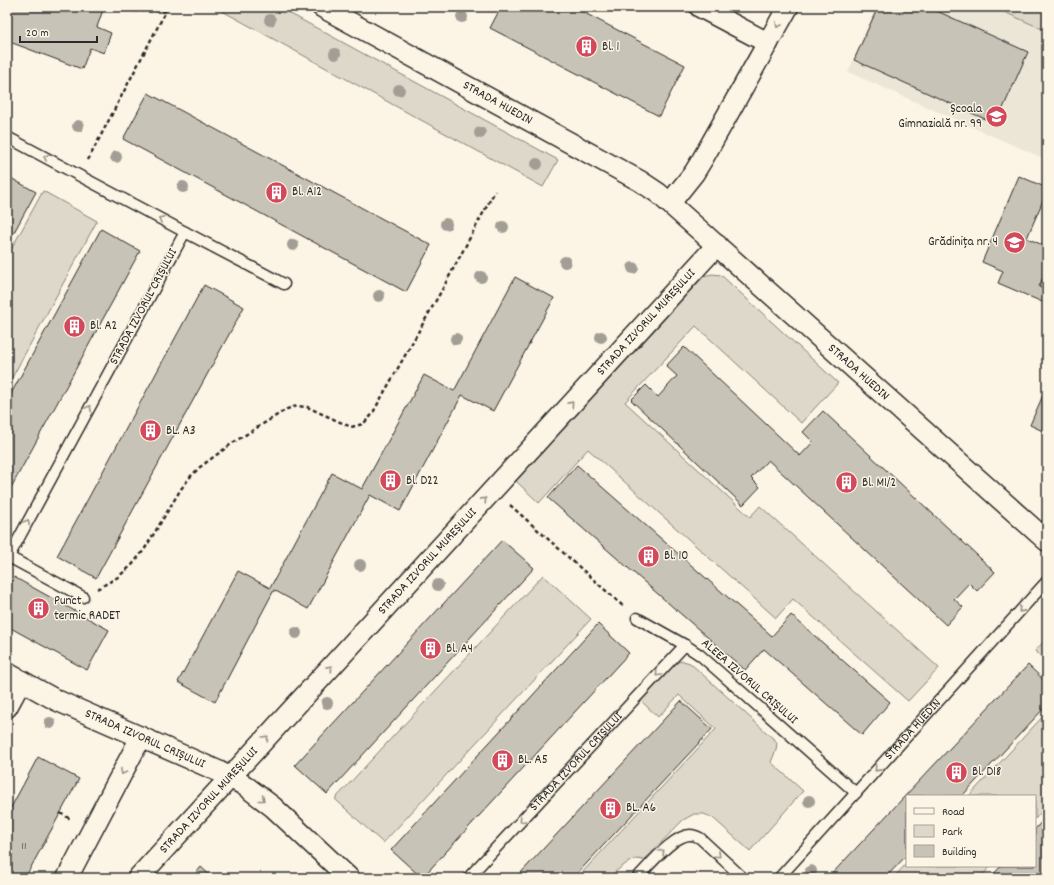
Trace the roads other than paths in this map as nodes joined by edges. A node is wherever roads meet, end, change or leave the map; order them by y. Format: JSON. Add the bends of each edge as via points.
{"nodes":[{"id":1,"x":322,"y":7,"type":"edge"},
{"id":2,"x":700,"y":7,"type":"edge"},
{"id":3,"x":788,"y":7,"type":"edge"},
{"id":4,"x":768,"y":44,"type":"junction"},
{"id":5,"x":7,"y":137,"type":"edge"},
{"id":6,"x":670,"y":203,"type":"junction"},
{"id":7,"x":185,"y":232,"type":"junction"},
{"id":8,"x":717,"y":244,"type":"junction"},
{"id":9,"x":284,"y":284,"type":"dead end"},
{"id":10,"x":1047,"y":541,"type":"edge"},
{"id":11,"x":8,"y":558,"type":"edge"},
{"id":12,"x":1047,"y":581,"type":"edge"},
{"id":13,"x":83,"y":597,"type":"road end"},
{"id":14,"x":637,"y":618,"type":"road end"},
{"id":15,"x":685,"y":645,"type":"junction"},
{"id":16,"x":14,"y":677,"type":"edge"},
{"id":17,"x":7,"y":707,"type":"edge"},
{"id":18,"x":141,"y":737,"type":"junction"},
{"id":19,"x":230,"y":776,"type":"junction"},
{"id":20,"x":856,"y":793,"type":"junction"},
{"id":21,"x":67,"y":878,"type":"edge"},
{"id":22,"x":138,"y":878,"type":"edge"},
{"id":23,"x":349,"y":878,"type":"edge"},
{"id":24,"x":468,"y":878,"type":"edge"},
{"id":25,"x":637,"y":878,"type":"edge"},
{"id":26,"x":743,"y":878,"type":"edge"},
{"id":27,"x":779,"y":878,"type":"edge"}],
"edges":[{"from":1,"to":6,"type":"street","name":"STRADA HUEDIN","via":[[640,181]]},
{"from":2,"to":4,"type":"street"},
{"from":3,"to":4,"type":"street","one_way":true},
{"from":4,"to":6,"type":"street","via":[[702,160]]},
{"from":7,"to":5,"type":"lane","one_way":true},
{"from":6,"to":8,"type":"street","name":"STRADA HUEDIN"},
{"from":7,"to":9,"type":"lane"},
{"from":11,"to":7,"type":"lane","name":"STRADA IZVORUL CRIȘULUI","one_way":true},
{"from":8,"to":10,"type":"street","name":"STRADA HUEDIN"},
{"from":19,"to":8,"type":"street","name":"STRADA IZVORUL MUREȘULUI","one_way":true},
{"from":11,"to":13,"type":"lane"},
{"from":12,"to":20,"type":"lane","name":"STRADA HUEDIN","one_way":true},
{"from":14,"to":15,"type":"lane","name":"ALEEA IZVORUL CRIȘULUI"},
{"from":15,"to":20,"type":"lane","name":"ALEEA IZVORUL CRIȘULUI","via":[[700,655]]},
{"from":15,"to":24,"type":"lane","name":"STRADA IZVORUL CRIȘULUI","one_way":true},
{"from":16,"to":17,"type":"street"},
{"from":16,"to":18,"type":"street","name":"STRADA IZVORUL CRIȘULUI","via":[[56,700]]},
{"from":18,"to":19,"type":"street","name":"STRADA IZVORUL CRIȘULUI"},
{"from":18,"to":21,"type":"street","one_way":true},
{"from":19,"to":22,"type":"street","name":"STRADA IZVORUL MUREȘULUI"},
{"from":19,"to":23,"type":"street","name":"STRADA IZVORUL CRIȘULUI","one_way":true,"via":[[273,807]]},
{"from":20,"to":27,"type":"lane","name":"STRADA HUEDIN"},
{"from":25,"to":26,"type":"lane","one_way":true,"via":[[671,843],[691,835],[700,838]]}]}
